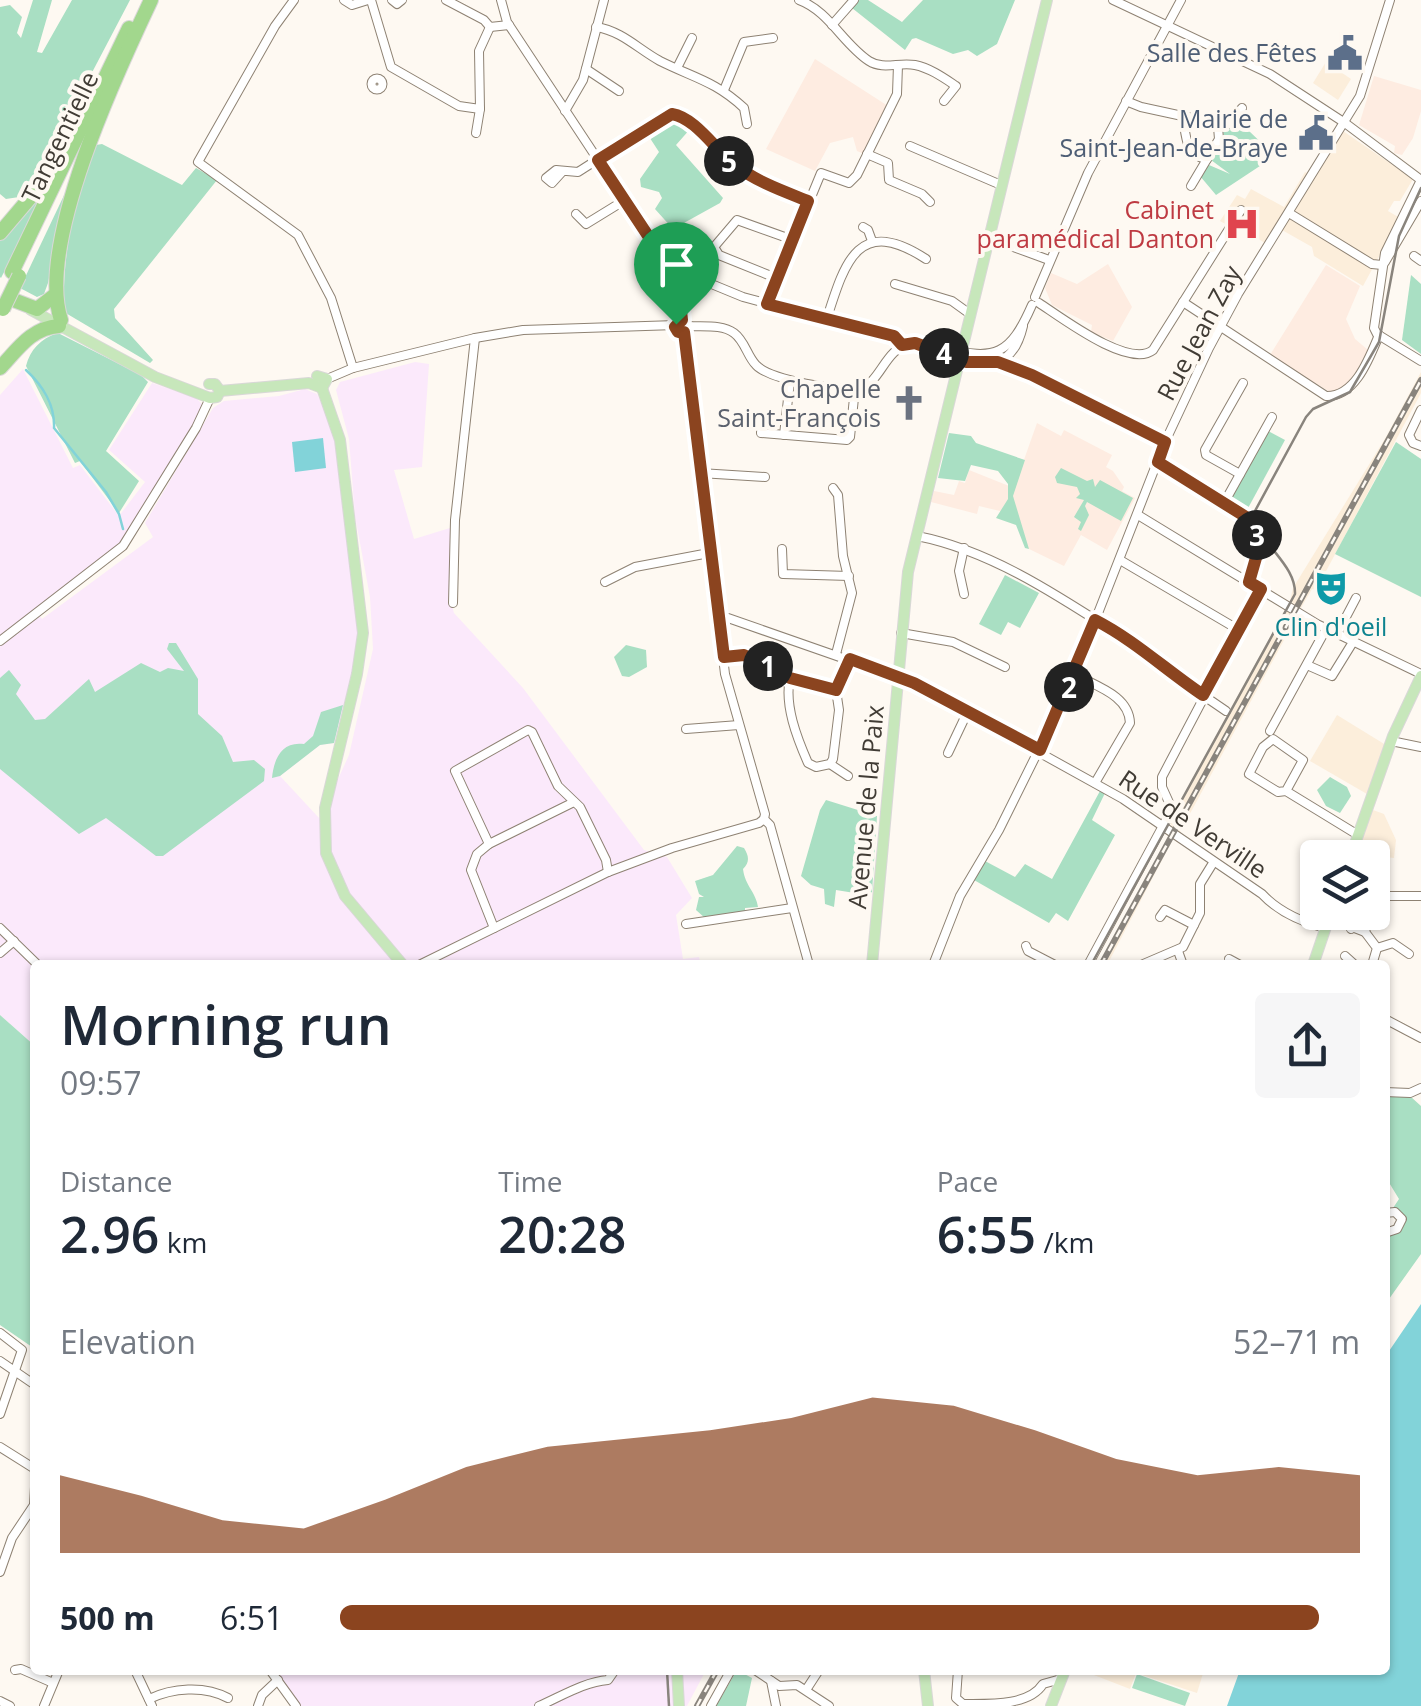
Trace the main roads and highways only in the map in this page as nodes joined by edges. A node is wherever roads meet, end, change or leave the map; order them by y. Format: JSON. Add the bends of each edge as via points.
{"nodes":[{"id":1,"x":142,"y":0,"type":"edge"},
{"id":2,"x":151,"y":0,"type":"edge"},
{"id":3,"x":1047,"y":0,"type":"edge"},
{"id":4,"x":142,"y":18,"type":"junction"},
{"id":5,"x":105,"y":77,"type":"junction"},
{"id":6,"x":0,"y":234,"type":"edge"},
{"id":7,"x":15,"y":274,"type":"junction"},
{"id":8,"x":54,"y":295,"type":"junction"},
{"id":9,"x":17,"y":303,"type":"edge"},
{"id":10,"x":60,"y":323,"type":"junction"},
{"id":11,"x":32,"y":333,"type":"junction"},
{"id":12,"x":0,"y":368,"type":"edge"},
{"id":13,"x":1421,"y":675,"type":"edge"},
{"id":14,"x":1356,"y":840,"type":"edge"},
{"id":15,"x":1324,"y":930,"type":"edge"},
{"id":16,"x":399,"y":960,"type":"edge"},
{"id":17,"x":872,"y":960,"type":"edge"},
{"id":18,"x":1315,"y":960,"type":"edge"},
{"id":19,"x":677,"y":1675,"type":"edge"},
{"id":20,"x":923,"y":1675,"type":"edge"},
{"id":21,"x":1063,"y":1675,"type":"edge"},
{"id":22,"x":679,"y":1706,"type":"edge"},
{"id":23,"x":926,"y":1706,"type":"edge"},
{"id":24,"x":1043,"y":1706,"type":"edge"},
{"id":25,"x":1051,"y":1706,"type":"edge"}],
"edges":[{"from":1,"to":5,"type":"highway"},
{"from":2,"to":4,"type":"highway"},
{"from":3,"to":17,"type":"main road","name":"Avenue de la Paix","via":[[908,572]]},
{"from":4,"to":7,"type":"highway","name":"Tangentielle"},
{"from":4,"to":8,"type":"highway","via":[[78,171]]},
{"from":5,"to":6,"type":"highway","via":[[51,174]]},
{"from":5,"to":7,"type":"highway"},
{"from":7,"to":9,"type":"highway","bridge":true},
{"from":8,"to":9,"type":"highway"},
{"from":8,"to":10,"type":"highway"},
{"from":9,"to":10,"type":"main road"},
{"from":9,"to":11,"type":"highway"},
{"from":10,"to":11,"type":"highway"},
{"from":10,"to":16,"type":"main road","via":[[155,377],[212,392],[320,382],[340,440],[363,633],[325,808],[326,848],[340,889]]},
{"from":11,"to":12,"type":"highway"},
{"from":13,"to":14,"type":"main road"},
{"from":15,"to":18,"type":"main road"},
{"from":19,"to":22,"type":"main road"},
{"from":20,"to":23,"type":"main road"},
{"from":21,"to":24,"type":"main road"},
{"from":21,"to":25,"type":"main road"}]}
